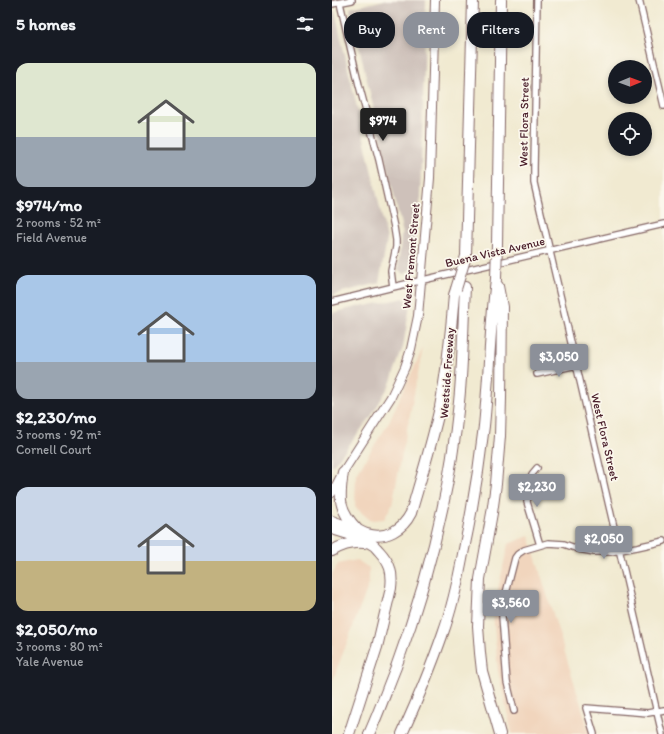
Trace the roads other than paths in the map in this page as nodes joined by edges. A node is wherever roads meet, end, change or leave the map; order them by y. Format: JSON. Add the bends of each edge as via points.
{"nodes":[{"id":1,"x":352,"y":0,"type":"edge"},
{"id":2,"x":435,"y":0,"type":"edge"},
{"id":3,"x":473,"y":0,"type":"edge"},
{"id":4,"x":501,"y":0,"type":"edge"},
{"id":5,"x":537,"y":0,"type":"edge"},
{"id":6,"x":639,"y":0,"type":"edge"},
{"id":7,"x":340,"y":3,"type":"junction"},
{"id":8,"x":332,"y":4,"type":"edge"},
{"id":9,"x":664,"y":106,"type":"edge"},
{"id":10,"x":664,"y":224,"type":"edge"},
{"id":11,"x":550,"y":250,"type":"junction"},
{"id":12,"x":496,"y":279,"type":"junction"},
{"id":13,"x":421,"y":280,"type":"junction"},
{"id":14,"x":394,"y":287,"type":"junction"},
{"id":15,"x":460,"y":288,"type":"junction"},
{"id":16,"x":332,"y":302,"type":"edge"},
{"id":17,"x":577,"y":365,"type":"junction"},
{"id":18,"x":537,"y":374,"type":"dead end"},
{"id":19,"x":537,"y":468,"type":"dead end"},
{"id":20,"x":343,"y":472,"type":"junction"},
{"id":21,"x":332,"y":493,"type":"edge"},
{"id":22,"x":332,"y":521,"type":"edge"},
{"id":23,"x":332,"y":529,"type":"edge"},
{"id":24,"x":358,"y":530,"type":"junction"},
{"id":25,"x":664,"y":541,"type":"edge"},
{"id":26,"x":373,"y":545,"type":"junction"},
{"id":27,"x":540,"y":545,"type":"junction"},
{"id":28,"x":620,"y":550,"type":"junction"},
{"id":29,"x":332,"y":551,"type":"edge"},
{"id":30,"x":661,"y":710,"type":"edge"},
{"id":31,"x":514,"y":711,"type":"dead end"},
{"id":32,"x":349,"y":734,"type":"edge"},
{"id":33,"x":369,"y":734,"type":"edge"},
{"id":34,"x":402,"y":734,"type":"edge"},
{"id":35,"x":500,"y":734,"type":"edge"},
{"id":36,"x":594,"y":734,"type":"edge"},
{"id":37,"x":662,"y":734,"type":"edge"}],
"edges":[{"from":1,"to":7,"type":"street"},
{"from":2,"to":13,"type":"street","name":"West Fremont Street","via":[[430,178]]},
{"from":3,"to":15,"type":"highway","name":"Westside Freeway","bridge":true,"via":[[466,254]]},
{"from":4,"to":12,"type":"highway","bridge":true},
{"from":5,"to":11,"type":"street","name":"West Flora Street","via":[[534,183]]},
{"from":6,"to":9,"type":"street"},
{"from":7,"to":8,"type":"street"},
{"from":7,"to":14,"type":"street","via":[[394,227],[396,247],[391,271]]},
{"from":10,"to":11,"type":"street","name":"Buena Vista Avenue"},
{"from":11,"to":13,"type":"street","name":"Buena Vista Avenue"},
{"from":11,"to":17,"type":"street","name":"West Flora Street"},
{"from":12,"to":34,"type":"highway","via":[[478,476],[458,580],[444,632],[422,692]]},
{"from":12,"to":35,"type":"highway","via":[[502,307],[500,436],[492,513],[480,579],[478,626],[482,670]]},
{"from":13,"to":14,"type":"street","name":"Buena Vista Avenue"},
{"from":13,"to":20,"type":"street","name":"West Fremont Street","via":[[418,316],[405,367],[391,397]]},
{"from":14,"to":16,"type":"street","name":"Buena Vista Avenue"},
{"from":15,"to":24,"type":"highway","via":[[454,295],[440,407],[411,513],[403,525],[389,534],[379,536]]},
{"from":15,"to":33,"type":"highway","name":"Westside Freeway","via":[[463,343],[459,402],[444,506],[410,629]]},
{"from":17,"to":18,"type":"street"},
{"from":17,"to":28,"type":"street","name":"West Flora Street"},
{"from":19,"to":27,"type":"street","via":[[532,474],[527,502]]},
{"from":20,"to":21,"type":"street","name":"West Fremont Street"},
{"from":20,"to":24,"type":"highway","via":[[340,493],[342,507]]},
{"from":22,"to":24,"type":"highway"},
{"from":23,"to":26,"type":"highway"},
{"from":25,"to":28,"type":"street"},
{"from":26,"to":29,"type":"highway","via":[[353,543]]},
{"from":26,"to":32,"type":"highway","via":[[389,565],[391,588],[377,647]]},
{"from":27,"to":28,"type":"street","via":[[564,544],[594,552]]},
{"from":27,"to":31,"type":"street","via":[[524,550],[515,558],[503,609],[508,682]]},
{"from":28,"to":30,"type":"street","name":"West Flora Street","via":[[654,698]]},
{"from":30,"to":36,"type":"street","via":[[648,713],[586,708]]},
{"from":30,"to":37,"type":"street","name":"West Flora Street"}]}
